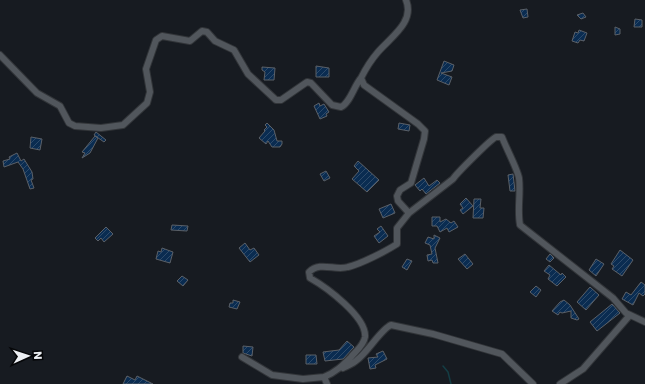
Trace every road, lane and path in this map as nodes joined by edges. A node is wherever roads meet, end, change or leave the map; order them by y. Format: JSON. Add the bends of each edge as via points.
{"nodes":[{"id":1,"x":406,"y":0,"type":"edge"},
{"id":2,"x":0,"y":55,"type":"edge"},
{"id":3,"x":361,"y":78,"type":"junction"},
{"id":4,"x":408,"y":213,"type":"junction"},
{"id":5,"x":630,"y":315,"type":"junction"},
{"id":6,"x":645,"y":322,"type":"edge"},
{"id":7,"x":242,"y":357,"type":"dead end"},
{"id":8,"x":338,"y":371,"type":"junction"},
{"id":9,"x":324,"y":377,"type":"junction"},
{"id":10,"x":327,"y":384,"type":"edge"},
{"id":11,"x":533,"y":384,"type":"edge"},
{"id":12,"x":560,"y":384,"type":"edge"}],
"edges":[{"from":1,"to":3,"type":"street","via":[[409,6],[405,22],[367,65]]},
{"from":2,"to":3,"type":"street","via":[[37,93],[60,106],[69,123],[75,126],[100,128],[123,125],[147,103],[150,92],[146,69],[156,40],[162,36],[191,41],[201,32],[207,32],[214,40],[233,49],[248,74],[276,100],[281,100],[307,82],[312,83],[334,107],[341,108]]},
{"from":3,"to":4,"type":"street","via":[[364,85],[425,131],[411,182],[400,190],[397,196]]},
{"from":4,"to":5,"type":"street","via":[[453,179],[496,137],[502,137],[519,176],[520,225],[613,298]]},
{"from":4,"to":8,"type":"street","via":[[397,228],[397,244],[348,268],[335,269],[325,266],[309,272],[310,278],[357,316],[364,326],[363,344]]},
{"from":5,"to":6,"type":"street"},
{"from":5,"to":12,"type":"street","via":[[583,369]]},
{"from":7,"to":9,"type":"street","via":[[272,375],[303,379]]},
{"from":8,"to":9,"type":"street"},
{"from":8,"to":11,"type":"street","via":[[356,360],[391,324],[502,354]]},
{"from":9,"to":10,"type":"street"}]}
